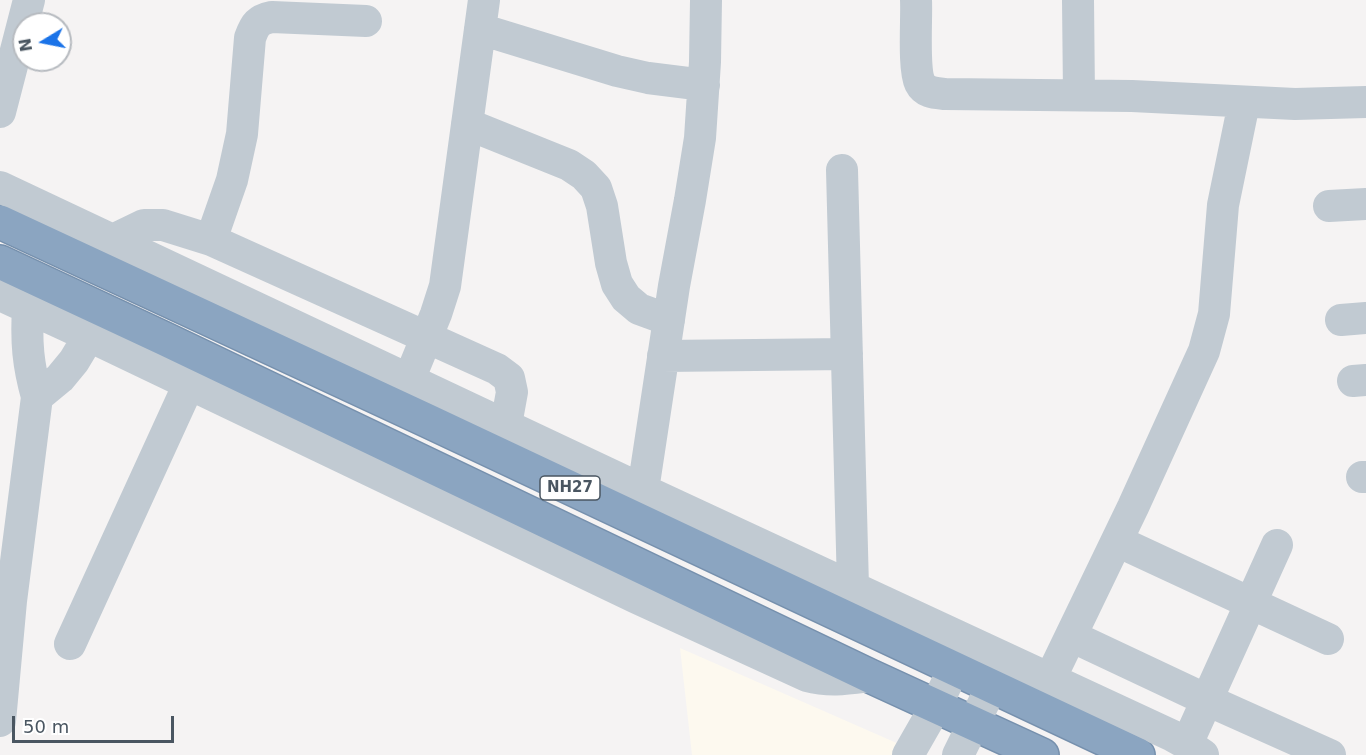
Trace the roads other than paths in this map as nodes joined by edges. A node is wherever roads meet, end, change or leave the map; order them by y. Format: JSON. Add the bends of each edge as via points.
{"nodes":[{"id":1,"x":29,"y":0,"type":"edge"},
{"id":2,"x":706,"y":0,"type":"edge"},
{"id":3,"x":916,"y":0,"type":"edge"},
{"id":4,"x":1078,"y":0,"type":"edge"},
{"id":5,"x":482,"y":15,"type":"edge"},
{"id":6,"x":366,"y":21,"type":"dead end"},
{"id":7,"x":704,"y":85,"type":"junction"},
{"id":8,"x":1079,"y":95,"type":"junction"},
{"id":9,"x":1366,"y":102,"type":"edge"},
{"id":10,"x":1252,"y":103,"type":"junction"},
{"id":11,"x":0,"y":112,"type":"edge"},
{"id":12,"x":467,"y":124,"type":"junction"},
{"id":13,"x":842,"y":170,"type":"dead end"},
{"id":14,"x":0,"y":187,"type":"edge"},
{"id":15,"x":1366,"y":204,"type":"edge"},
{"id":16,"x":1329,"y":206,"type":"dead end"},
{"id":17,"x":0,"y":222,"type":"edge"},
{"id":18,"x":113,"y":240,"type":"junction"},
{"id":19,"x":211,"y":240,"type":"junction"},
{"id":20,"x":0,"y":262,"type":"edge"},
{"id":21,"x":0,"y":295,"type":"edge"},
{"id":22,"x":28,"y":308,"type":"junction"},
{"id":23,"x":669,"y":320,"type":"junction"},
{"id":24,"x":89,"y":336,"type":"junction"},
{"id":25,"x":427,"y":337,"type":"junction"},
{"id":26,"x":847,"y":354,"type":"junction"},
{"id":27,"x":663,"y":356,"type":"junction"},
{"id":28,"x":410,"y":380,"type":"junction"},
{"id":29,"x":189,"y":384,"type":"junction"},
{"id":30,"x":37,"y":398,"type":"junction"},
{"id":31,"x":506,"y":425,"type":"junction"},
{"id":32,"x":643,"y":490,"type":"junction"},
{"id":33,"x":1117,"y":542,"type":"junction"},
{"id":34,"x":1276,"y":545,"type":"dead end"},
{"id":35,"x":853,"y":587,"type":"junction"},
{"id":36,"x":1250,"y":604,"type":"junction"},
{"id":37,"x":1071,"y":636,"type":"junction"},
{"id":38,"x":1328,"y":639,"type":"dead end"},
{"id":39,"x":70,"y":644,"type":"dead end"},
{"id":40,"x":954,"y":668,"type":"junction"},
{"id":41,"x":870,"y":676,"type":"junction"},
{"id":42,"x":1050,"y":679,"type":"junction"},
{"id":43,"x":992,"y":686,"type":"junction"},
{"id":44,"x":1207,"y":700,"type":"junction"},
{"id":45,"x":936,"y":706,"type":"junction"},
{"id":46,"x":0,"y":721,"type":"edge"},
{"id":47,"x":974,"y":725,"type":"junction"},
{"id":48,"x":1195,"y":749,"type":"edge"},
{"id":49,"x":908,"y":755,"type":"edge"},
{"id":50,"x":958,"y":755,"type":"edge"},
{"id":51,"x":1042,"y":755,"type":"edge"},
{"id":52,"x":1138,"y":755,"type":"edge"},
{"id":53,"x":1330,"y":755,"type":"edge"}],
"edges":[{"from":1,"to":11,"type":"street"},
{"from":2,"to":7,"type":"street"},
{"from":3,"to":8,"type":"street","via":[[917,70],[920,84],[930,92]]},
{"from":4,"to":8,"type":"street"},
{"from":5,"to":7,"type":"street","via":[[617,71]]},
{"from":5,"to":12,"type":"street"},
{"from":6,"to":19,"type":"street","via":[[272,17],[255,25],[250,38],[242,134],[232,180]]},
{"from":7,"to":23,"type":"street","via":[[700,138]]},
{"from":8,"to":10,"type":"street"},
{"from":9,"to":10,"type":"street"},
{"from":10,"to":33,"type":"street","via":[[1223,205],[1214,314],[1204,351]]},
{"from":12,"to":23,"type":"street","via":[[569,165],[584,175],[596,188],[602,206],[617,284],[639,309]]},
{"from":12,"to":25,"type":"street","via":[[445,286]]},
{"from":13,"to":26,"type":"street"},
{"from":14,"to":18,"type":"street"},
{"from":15,"to":16,"type":"street"},
{"from":17,"to":40,"type":"highway","number":"NH27"},
{"from":18,"to":19,"type":"street","via":[[144,225],[163,225]]},
{"from":18,"to":28,"type":"street"},
{"from":19,"to":25,"type":"street"},
{"from":20,"to":41,"type":"highway","number":"NH27"},
{"from":21,"to":22,"type":"street"},
{"from":22,"to":24,"type":"street"},
{"from":22,"to":30,"type":"street","via":[[30,372]]},
{"from":23,"to":27,"type":"street"},
{"from":24,"to":29,"type":"street"},
{"from":24,"to":30,"type":"street","via":[[75,361]]},
{"from":25,"to":28,"type":"street"},
{"from":25,"to":31,"type":"street","via":[[509,378],[512,392]]},
{"from":26,"to":27,"type":"street"},
{"from":26,"to":35,"type":"street"},
{"from":27,"to":32,"type":"street"},
{"from":28,"to":31,"type":"street"},
{"from":29,"to":39,"type":"street"},
{"from":29,"to":41,"type":"street","via":[[807,676],[840,680]]},
{"from":30,"to":46,"type":"street"},
{"from":31,"to":32,"type":"street"},
{"from":32,"to":35,"type":"street"},
{"from":33,"to":36,"type":"street"},
{"from":33,"to":37,"type":"street"},
{"from":34,"to":36,"type":"street"},
{"from":35,"to":42,"type":"street"},
{"from":36,"to":38,"type":"street"},
{"from":36,"to":44,"type":"street"},
{"from":37,"to":42,"type":"street"},
{"from":37,"to":44,"type":"street"},
{"from":40,"to":43,"type":"highway","number":"NH27"},
{"from":40,"to":45,"type":"street"},
{"from":41,"to":45,"type":"highway","number":"NH27"},
{"from":42,"to":48,"type":"street"},
{"from":43,"to":47,"type":"street"},
{"from":43,"to":52,"type":"highway","number":"NH27"},
{"from":44,"to":48,"type":"street"},
{"from":44,"to":53,"type":"street"},
{"from":45,"to":47,"type":"highway","number":"NH27"},
{"from":45,"to":49,"type":"street"},
{"from":47,"to":50,"type":"street"},
{"from":47,"to":51,"type":"highway","number":"NH27"}]}
